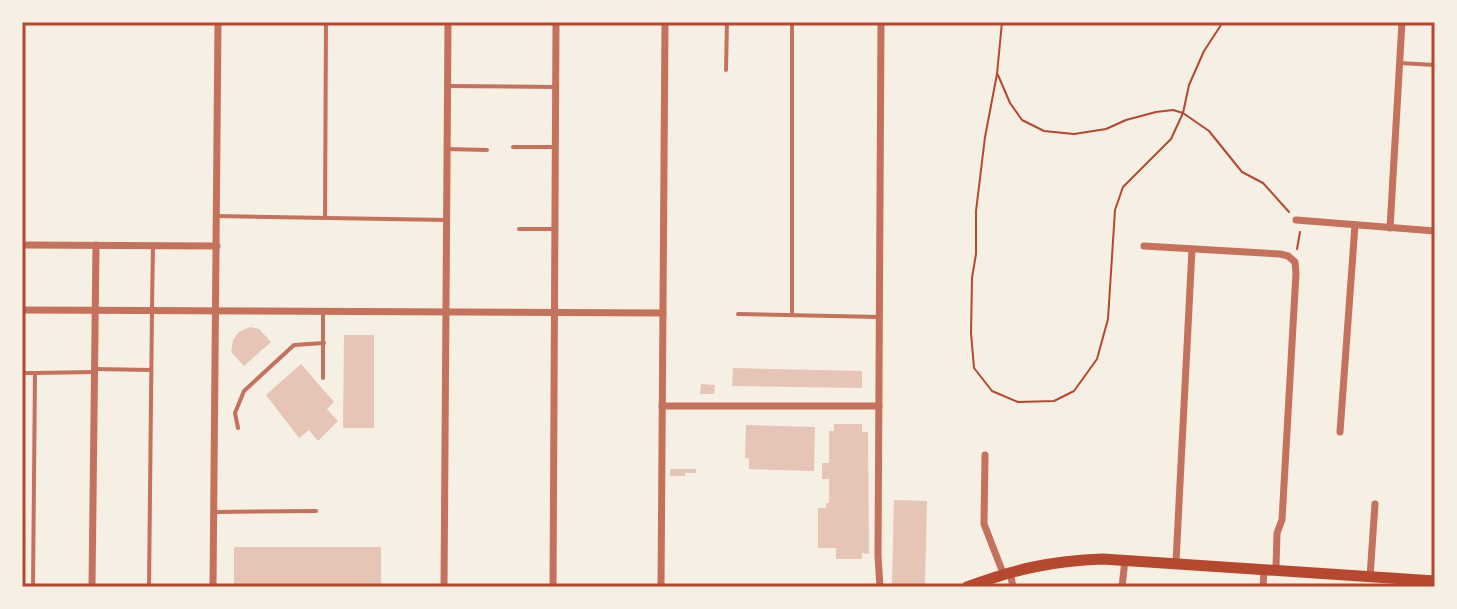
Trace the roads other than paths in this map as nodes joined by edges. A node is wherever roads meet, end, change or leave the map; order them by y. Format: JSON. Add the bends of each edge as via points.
{"nodes":[{"id":1,"x":218,"y":22,"type":"edge"},
{"id":2,"x":326,"y":22,"type":"edge"},
{"id":3,"x":448,"y":22,"type":"edge"},
{"id":4,"x":556,"y":22,"type":"edge"},
{"id":5,"x":665,"y":22,"type":"edge"},
{"id":6,"x":727,"y":22,"type":"edge"},
{"id":7,"x":792,"y":22,"type":"edge"},
{"id":8,"x":881,"y":22,"type":"edge"},
{"id":9,"x":1402,"y":22,"type":"edge"},
{"id":10,"x":1399,"y":63,"type":"junction"},
{"id":11,"x":1435,"y":65,"type":"edge"},
{"id":12,"x":726,"y":70,"type":"dead end"},
{"id":13,"x":448,"y":86,"type":"junction"},
{"id":14,"x":555,"y":87,"type":"junction"},
{"id":15,"x":513,"y":147,"type":"dead end"},
{"id":16,"x":555,"y":147,"type":"junction"},
{"id":17,"x":447,"y":149,"type":"junction"},
{"id":18,"x":487,"y":150,"type":"dead end"},
{"id":19,"x":216,"y":216,"type":"junction"},
{"id":20,"x":325,"y":218,"type":"junction"},
{"id":21,"x":447,"y":220,"type":"junction"},
{"id":22,"x":1299,"y":220,"type":"road end"},
{"id":23,"x":1355,"y":225,"type":"junction"},
{"id":24,"x":1390,"y":228,"type":"junction"},
{"id":25,"x":519,"y":229,"type":"dead end"},
{"id":26,"x":554,"y":229,"type":"junction"},
{"id":27,"x":1435,"y":231,"type":"edge"},
{"id":28,"x":22,"y":245,"type":"edge"},
{"id":29,"x":96,"y":245,"type":"junction"},
{"id":30,"x":153,"y":245,"type":"junction"},
{"id":31,"x":217,"y":246,"type":"junction"},
{"id":32,"x":1144,"y":246,"type":"dead end"},
{"id":33,"x":1192,"y":249,"type":"junction"},
{"id":34,"x":94,"y":309,"type":"junction"},
{"id":35,"x":152,"y":309,"type":"junction"},
{"id":36,"x":22,"y":310,"type":"edge"},
{"id":37,"x":216,"y":310,"type":"junction"},
{"id":38,"x":323,"y":311,"type":"junction"},
{"id":39,"x":446,"y":312,"type":"junction"},
{"id":40,"x":554,"y":312,"type":"junction"},
{"id":41,"x":663,"y":313,"type":"junction"},
{"id":42,"x":738,"y":314,"type":"dead end"},
{"id":43,"x":792,"y":315,"type":"junction"},
{"id":44,"x":880,"y":317,"type":"junction"},
{"id":45,"x":324,"y":343,"type":"junction"},
{"id":46,"x":94,"y":370,"type":"junction"},
{"id":47,"x":151,"y":370,"type":"junction"},
{"id":48,"x":22,"y":373,"type":"edge"},
{"id":49,"x":35,"y":373,"type":"junction"},
{"id":50,"x":323,"y":378,"type":"dead end"},
{"id":51,"x":662,"y":406,"type":"junction"},
{"id":52,"x":879,"y":406,"type":"junction"},
{"id":53,"x":238,"y":428,"type":"dead end"},
{"id":54,"x":1340,"y":432,"type":"dead end"},
{"id":55,"x":985,"y":455,"type":"dead end"},
{"id":56,"x":1375,"y":504,"type":"dead end"},
{"id":57,"x":316,"y":511,"type":"dead end"},
{"id":58,"x":214,"y":512,"type":"junction"},
{"id":59,"x":1125,"y":560,"type":"junction"},
{"id":60,"x":1176,"y":562,"type":"junction"},
{"id":61,"x":1270,"y":569,"type":"junction"},
{"id":62,"x":1007,"y":573,"type":"junction"},
{"id":63,"x":1370,"y":577,"type":"junction"},
{"id":64,"x":1435,"y":581,"type":"edge"},
{"id":65,"x":1402,"y":583,"type":"edge"},
{"id":66,"x":33,"y":587,"type":"edge"},
{"id":67,"x":92,"y":587,"type":"edge"},
{"id":68,"x":149,"y":587,"type":"edge"},
{"id":69,"x":213,"y":587,"type":"edge"},
{"id":70,"x":444,"y":587,"type":"edge"},
{"id":71,"x":553,"y":587,"type":"edge"},
{"id":72,"x":661,"y":587,"type":"edge"},
{"id":73,"x":880,"y":587,"type":"edge"},
{"id":74,"x":967,"y":587,"type":"edge"},
{"id":75,"x":1013,"y":587,"type":"edge"},
{"id":76,"x":1122,"y":587,"type":"edge"},
{"id":77,"x":1263,"y":587,"type":"edge"}],
"edges":[{"from":1,"to":19,"type":"street"},
{"from":2,"to":20,"type":"lane"},
{"from":3,"to":13,"type":"street"},
{"from":4,"to":14,"type":"street"},
{"from":5,"to":41,"type":"street"},
{"from":6,"to":12,"type":"lane"},
{"from":7,"to":43,"type":"lane"},
{"from":8,"to":44,"type":"street"},
{"from":9,"to":10,"type":"street"},
{"from":10,"to":11,"type":"lane"},
{"from":10,"to":24,"type":"street"},
{"from":13,"to":14,"type":"lane"},
{"from":13,"to":17,"type":"street"},
{"from":14,"to":16,"type":"street"},
{"from":15,"to":16,"type":"lane"},
{"from":16,"to":26,"type":"street"},
{"from":17,"to":18,"type":"lane"},
{"from":17,"to":21,"type":"street"},
{"from":19,"to":20,"type":"lane"},
{"from":19,"to":31,"type":"street"},
{"from":20,"to":21,"type":"lane"},
{"from":21,"to":39,"type":"street"},
{"from":22,"to":23,"type":"street"},
{"from":23,"to":24,"type":"street"},
{"from":23,"to":54,"type":"street"},
{"from":24,"to":27,"type":"street"},
{"from":25,"to":26,"type":"lane"},
{"from":26,"to":40,"type":"street"},
{"from":28,"to":29,"type":"street"},
{"from":29,"to":30,"type":"street"},
{"from":29,"to":34,"type":"street"},
{"from":30,"to":31,"type":"street"},
{"from":30,"to":35,"type":"lane"},
{"from":31,"to":37,"type":"street"},
{"from":32,"to":33,"type":"street"},
{"from":33,"to":60,"type":"street"},
{"from":33,"to":61,"type":"street","via":[[1280,254],[1295,262],[1282,520]]},
{"from":34,"to":35,"type":"street"},
{"from":34,"to":36,"type":"street"},
{"from":34,"to":46,"type":"street"},
{"from":35,"to":37,"type":"street"},
{"from":35,"to":47,"type":"lane"},
{"from":37,"to":38,"type":"street"},
{"from":37,"to":58,"type":"street"},
{"from":38,"to":39,"type":"street"},
{"from":38,"to":45,"type":"lane"},
{"from":39,"to":40,"type":"street"},
{"from":39,"to":70,"type":"street"},
{"from":40,"to":41,"type":"street"},
{"from":40,"to":71,"type":"street"},
{"from":41,"to":51,"type":"street"},
{"from":42,"to":43,"type":"lane"},
{"from":43,"to":44,"type":"lane"},
{"from":44,"to":52,"type":"street"},
{"from":45,"to":50,"type":"lane"},
{"from":45,"to":53,"type":"lane","via":[[294,345],[244,391],[235,413]]},
{"from":46,"to":47,"type":"lane"},
{"from":46,"to":49,"type":"lane"},
{"from":46,"to":67,"type":"street"},
{"from":47,"to":68,"type":"lane"},
{"from":48,"to":49,"type":"lane"},
{"from":49,"to":66,"type":"lane"},
{"from":51,"to":52,"type":"street"},
{"from":51,"to":72,"type":"street"},
{"from":52,"to":73,"type":"street"},
{"from":55,"to":62,"type":"street","via":[[984,524]]},
{"from":56,"to":63,"type":"street"},
{"from":57,"to":58,"type":"lane"},
{"from":58,"to":69,"type":"street"},
{"from":59,"to":60,"type":"main road"},
{"from":59,"to":62,"type":"main road","via":[[1064,561]]},
{"from":59,"to":76,"type":"street"},
{"from":60,"to":61,"type":"main road"},
{"from":61,"to":63,"type":"main road"},
{"from":61,"to":77,"type":"street"},
{"from":62,"to":74,"type":"main road"},
{"from":62,"to":75,"type":"street"},
{"from":63,"to":65,"type":"main road"},
{"from":64,"to":65,"type":"main road"}]}
